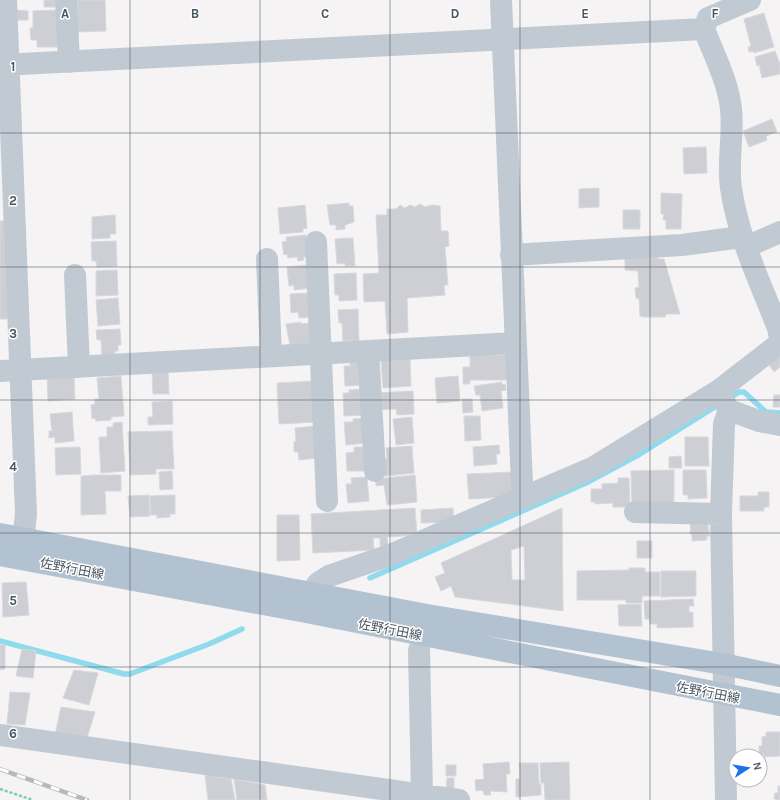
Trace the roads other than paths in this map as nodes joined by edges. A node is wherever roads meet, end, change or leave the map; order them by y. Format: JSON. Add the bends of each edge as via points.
{"nodes":[{"id":1,"x":6,"y":0,"type":"edge"},
{"id":2,"x":66,"y":0,"type":"edge"},
{"id":3,"x":501,"y":0,"type":"edge"},
{"id":4,"x":750,"y":0,"type":"edge"},
{"id":5,"x":704,"y":29,"type":"junction"},
{"id":6,"x":502,"y":41,"type":"junction"},
{"id":7,"x":69,"y":62,"type":"junction"},
{"id":8,"x":4,"y":65,"type":"edge"},
{"id":9,"x":780,"y":232,"type":"edge"},
{"id":10,"x":316,"y":242,"type":"dead end"},
{"id":11,"x":744,"y":242,"type":"junction"},
{"id":12,"x":511,"y":255,"type":"junction"},
{"id":13,"x":267,"y":259,"type":"dead end"},
{"id":14,"x":75,"y":275,"type":"dead end"},
{"id":15,"x":780,"y":338,"type":"edge"},
{"id":16,"x":515,"y":343,"type":"junction"},
{"id":17,"x":780,"y":343,"type":"edge"},
{"id":18,"x":368,"y":351,"type":"junction"},
{"id":19,"x":320,"y":354,"type":"junction"},
{"id":20,"x":271,"y":356,"type":"junction"},
{"id":21,"x":79,"y":367,"type":"junction"},
{"id":22,"x":10,"y":371,"type":"edge"},
{"id":23,"x":718,"y":391,"type":"junction"},
{"id":24,"x":729,"y":410,"type":"junction"},
{"id":25,"x":780,"y":425,"type":"edge"},
{"id":26,"x":375,"y":471,"type":"dead end"},
{"id":27,"x":525,"y":498,"type":"junction"},
{"id":28,"x":327,"y":501,"type":"dead end"},
{"id":29,"x":635,"y":512,"type":"dead end"},
{"id":30,"x":721,"y":514,"type":"junction"},
{"id":31,"x":0,"y":534,"type":"edge"},
{"id":32,"x":24,"y":538,"type":"junction"},
{"id":33,"x":10,"y":557,"type":"edge"},
{"id":34,"x":309,"y":602,"type":"junction"},
{"id":35,"x":419,"y":650,"type":"dead end"},
{"id":36,"x":723,"y":664,"type":"junction"},
{"id":37,"x":780,"y":676,"type":"edge"},
{"id":38,"x":724,"y":695,"type":"junction"},
{"id":39,"x":780,"y":706,"type":"edge"},
{"id":40,"x":0,"y":735,"type":"edge"},
{"id":41,"x":422,"y":794,"type":"junction"},
{"id":42,"x":459,"y":800,"type":"edge"},
{"id":43,"x":726,"y":800,"type":"edge"}],
"edges":[{"from":1,"to":8,"type":"street"},
{"from":2,"to":7,"type":"street"},
{"from":3,"to":6,"type":"street"},
{"from":4,"to":5,"type":"street","via":[[708,18]]},
{"from":5,"to":6,"type":"street"},
{"from":5,"to":11,"type":"street","via":[[726,83],[731,110],[731,187]]},
{"from":6,"to":7,"type":"street"},
{"from":6,"to":12,"type":"street"},
{"from":7,"to":8,"type":"street"},
{"from":8,"to":22,"type":"street","via":[[17,322]]},
{"from":9,"to":11,"type":"street"},
{"from":10,"to":19,"type":"street"},
{"from":11,"to":12,"type":"street"},
{"from":11,"to":15,"type":"street"},
{"from":12,"to":16,"type":"street"},
{"from":13,"to":20,"type":"street"},
{"from":14,"to":21,"type":"street"},
{"from":16,"to":18,"type":"street"},
{"from":16,"to":27,"type":"street","via":[[522,484]]},
{"from":17,"to":23,"type":"street"},
{"from":18,"to":19,"type":"street"},
{"from":18,"to":26,"type":"street"},
{"from":19,"to":20,"type":"street"},
{"from":19,"to":28,"type":"street"},
{"from":20,"to":21,"type":"street"},
{"from":21,"to":22,"type":"street"},
{"from":22,"to":32,"type":"street","via":[[26,514]]},
{"from":23,"to":24,"type":"street"},
{"from":23,"to":27,"type":"street","via":[[594,467]]},
{"from":24,"to":25,"type":"street","via":[[759,421]]},
{"from":24,"to":30,"type":"street","via":[[724,424]]},
{"from":27,"to":34,"type":"street","via":[[390,555],[329,576],[318,583]]},
{"from":29,"to":30,"type":"street"},
{"from":30,"to":36,"type":"street"},
{"from":31,"to":32,"type":"main road","name":"佐野行田線"},
{"from":32,"to":33,"type":"street"},
{"from":32,"to":34,"type":"main road","name":"佐野行田線"},
{"from":33,"to":34,"type":"main road","name":"佐野行田線"},
{"from":34,"to":36,"type":"main road","name":"佐野行田線","via":[[426,615]]},
{"from":34,"to":38,"type":"main road","name":"佐野行田線"},
{"from":35,"to":41,"type":"street"},
{"from":36,"to":37,"type":"main road","name":"佐野行田線"},
{"from":36,"to":38,"type":"street"},
{"from":38,"to":39,"type":"main road","name":"佐野行田線"},
{"from":38,"to":43,"type":"street"},
{"from":40,"to":41,"type":"street"},
{"from":41,"to":42,"type":"street"}]}
